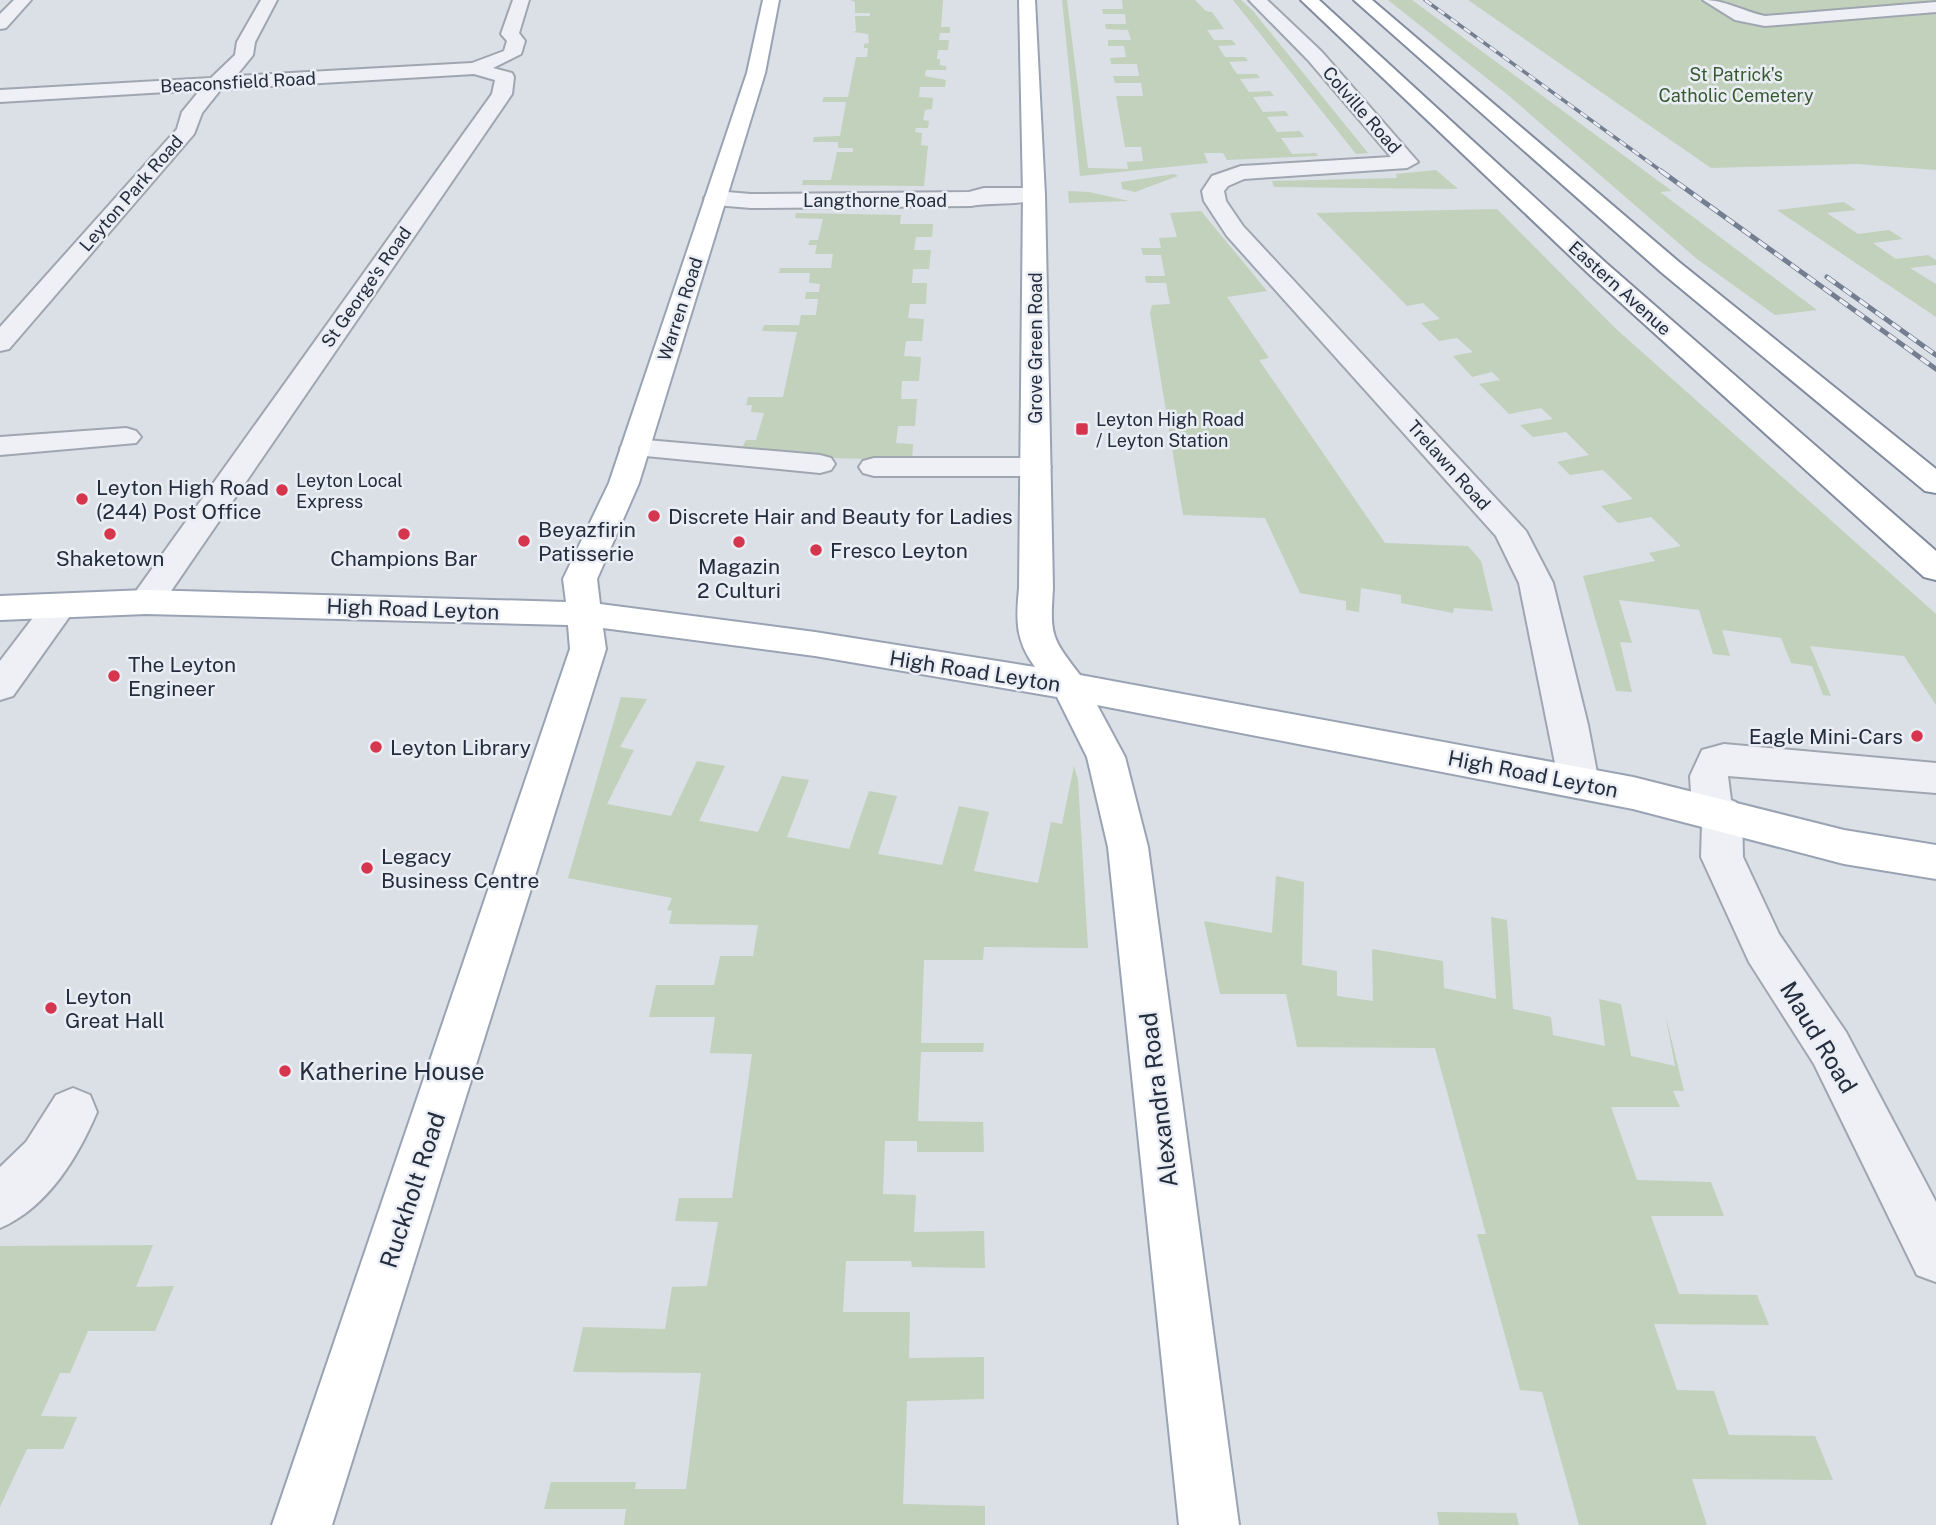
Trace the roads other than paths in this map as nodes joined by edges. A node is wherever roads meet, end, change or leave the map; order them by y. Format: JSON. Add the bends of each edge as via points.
{"nodes":[{"id":1,"x":23,"y":0,"type":"edge"},
{"id":2,"x":269,"y":0,"type":"edge"},
{"id":3,"x":521,"y":0,"type":"edge"},
{"id":4,"x":771,"y":0,"type":"edge"},
{"id":5,"x":1027,"y":0,"type":"edge"},
{"id":6,"x":1257,"y":0,"type":"edge"},
{"id":7,"x":1309,"y":0,"type":"edge"},
{"id":8,"x":1362,"y":0,"type":"edge"},
{"id":9,"x":1711,"y":0,"type":"edge"},
{"id":10,"x":1936,"y":7,"type":"edge"},
{"id":11,"x":0,"y":24,"type":"edge"},
{"id":12,"x":475,"y":68,"type":"junction"},
{"id":13,"x":216,"y":83,"type":"junction"},
{"id":14,"x":0,"y":96,"type":"edge"},
{"id":15,"x":1034,"y":195,"type":"junction"},
{"id":16,"x":715,"y":198,"type":"junction"},
{"id":17,"x":1215,"y":201,"type":"joint"},
{"id":18,"x":0,"y":342,"type":"edge"},
{"id":19,"x":126,"y":438,"type":"dead end"},
{"id":20,"x":0,"y":446,"type":"edge"},
{"id":21,"x":635,"y":448,"type":"junction"},
{"id":22,"x":820,"y":464,"type":"dead end"},
{"id":23,"x":874,"y":467,"type":"dead end"},
{"id":24,"x":1036,"y":467,"type":"junction"},
{"id":25,"x":1936,"y":484,"type":"edge"},
{"id":26,"x":1936,"y":569,"type":"edge"},
{"id":27,"x":146,"y":602,"type":"junction"},
{"id":28,"x":60,"y":606,"type":"junction"},
{"id":29,"x":0,"y":608,"type":"edge"},
{"id":30,"x":584,"y":614,"type":"junction"},
{"id":31,"x":1069,"y":686,"type":"junction"},
{"id":32,"x":0,"y":687,"type":"edge"},
{"id":33,"x":1936,"y":778,"type":"edge"},
{"id":34,"x":1578,"y":783,"type":"junction"},
{"id":35,"x":1717,"y":812,"type":"junction"},
{"id":36,"x":1936,"y":863,"type":"edge"},
{"id":37,"x":73,"y":1112,"type":"dead end"},
{"id":38,"x":0,"y":1202,"type":"edge"},
{"id":39,"x":1936,"y":1256,"type":"edge"},
{"id":40,"x":302,"y":1525,"type":"edge"},
{"id":41,"x":1209,"y":1525,"type":"edge"}],
"edges":[{"from":1,"to":11,"type":"street"},
{"from":2,"to":13,"type":"street","name":"Leyton Park Road","via":[[235,68]]},
{"from":3,"to":12,"type":"street","via":[[510,34],[516,41],[512,54]]},
{"from":4,"to":16,"type":"main road","name":"Warren Road","via":[[756,73]]},
{"from":5,"to":15,"type":"main road","name":"Grove Green Road"},
{"from":6,"to":17,"type":"street","name":"Colville Road","via":[[1315,56],[1407,162],[1241,173],[1220,181],[1213,191]]},
{"from":7,"to":26,"type":"main road","name":"Eastern Avenue","via":[[1597,268]]},
{"from":8,"to":25,"type":"main road","via":[[1671,267]]},
{"from":9,"to":10,"type":"street","via":[[1741,16],[1765,21]]},
{"from":12,"to":13,"type":"street","name":"Beaconsfield Road"},
{"from":12,"to":27,"type":"street","name":"St George's Road","via":[[505,76],[502,94]]},
{"from":13,"to":14,"type":"street","name":"Beaconsfield Road"},
{"from":13,"to":18,"type":"street","name":"Leyton Park Road","via":[[192,112],[187,130]]},
{"from":15,"to":16,"type":"street","name":"Langthorne Road"},
{"from":15,"to":24,"type":"main road","name":"Grove Green Road"},
{"from":16,"to":21,"type":"main road","name":"Warren Road"},
{"from":17,"to":34,"type":"street","name":"Trelawn Road","via":[[1235,231],[1510,531],[1536,583]]},
{"from":19,"to":20,"type":"street"},
{"from":21,"to":22,"type":"street"},
{"from":21,"to":30,"type":"main road","name":"Warren Road","via":[[580,579]]},
{"from":23,"to":24,"type":"street"},
{"from":24,"to":31,"type":"main road","name":"Grove Green Road","via":[[1033,629],[1039,647]]},
{"from":27,"to":28,"type":"main road","name":"High Road Leyton"},
{"from":27,"to":30,"type":"main road","name":"High Road Leyton"},
{"from":28,"to":29,"type":"main road","name":"High Road Leyton"},
{"from":28,"to":32,"type":"street"},
{"from":30,"to":31,"type":"main road","name":"High Road Leyton","via":[[815,644]]},
{"from":30,"to":40,"type":"main road","name":"Ruckholt Road","via":[[588,649]]},
{"from":31,"to":34,"type":"main road","name":"High Road Leyton"},
{"from":31,"to":41,"type":"main road","name":"Alexandra Road","via":[[1106,757],[1128,847]]},
{"from":33,"to":35,"type":"street","name":"Maud Road","via":[[1724,758],[1716,761],[1709,776]]},
{"from":34,"to":35,"type":"main road","name":"High Road Leyton"},
{"from":35,"to":36,"type":"main road","name":"High Road Leyton","via":[[1844,847]]},
{"from":35,"to":39,"type":"street","name":"Maud Road","via":[[1722,857],[1764,948],[1830,1048]]},
{"from":37,"to":38,"type":"street","via":[[44,1160]]}]}
